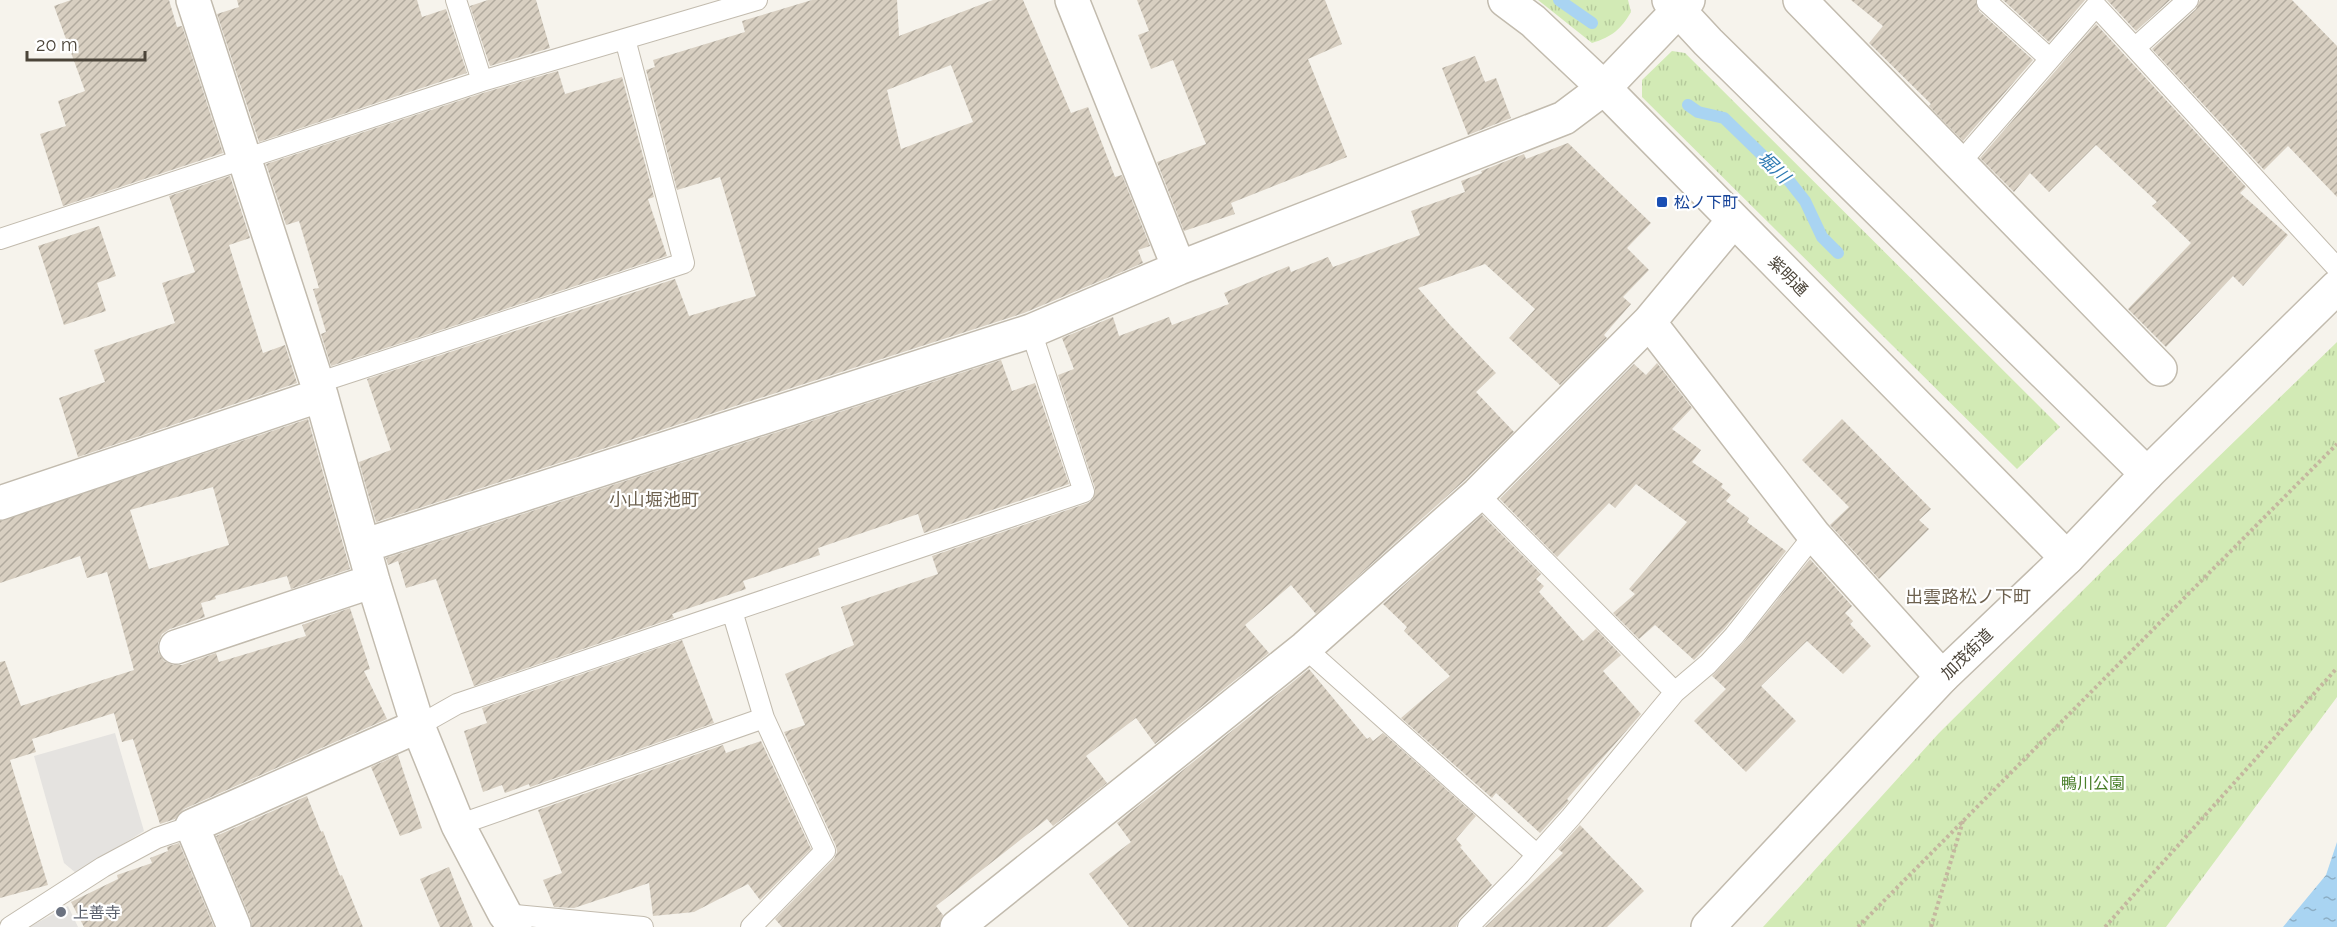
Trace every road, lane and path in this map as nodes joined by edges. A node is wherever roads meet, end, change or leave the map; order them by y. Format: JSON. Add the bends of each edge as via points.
{"nodes":[{"id":1,"x":193,"y":0,"type":"edge"},
{"id":2,"x":456,"y":0,"type":"edge"},
{"id":3,"x":757,"y":0,"type":"edge"},
{"id":4,"x":1072,"y":0,"type":"edge"},
{"id":5,"x":1505,"y":0,"type":"edge"},
{"id":6,"x":1800,"y":0,"type":"edge"},
{"id":7,"x":1989,"y":0,"type":"edge"},
{"id":8,"x":2188,"y":0,"type":"edge"},
{"id":9,"x":1679,"y":3,"type":"edge"},
{"id":10,"x":625,"y":39,"type":"junction"},
{"id":11,"x":2135,"y":48,"type":"junction"},
{"id":12,"x":2050,"y":59,"type":"junction"},
{"id":13,"x":482,"y":81,"type":"junction"},
{"id":14,"x":1604,"y":88,"type":"junction"},
{"id":15,"x":244,"y":160,"type":"junction"},
{"id":16,"x":1959,"y":164,"type":"junction"},
{"id":17,"x":1733,"y":221,"type":"junction"},
{"id":18,"x":0,"y":239,"type":"edge"},
{"id":19,"x":1179,"y":268,"type":"junction"},
{"id":20,"x":2337,"y":268,"type":"edge"},
{"id":21,"x":2337,"y":287,"type":"edge"},
{"id":22,"x":1649,"y":322,"type":"junction"},
{"id":23,"x":1032,"y":331,"type":"junction"},
{"id":24,"x":2160,"y":369,"type":"dead end"},
{"id":25,"x":319,"y":389,"type":"junction"},
{"id":26,"x":2337,"y":444,"type":"edge"},
{"id":27,"x":2147,"y":474,"type":"junction"},
{"id":28,"x":1478,"y":494,"type":"junction"},
{"id":29,"x":0,"y":504,"type":"edge"},
{"id":30,"x":1814,"y":535,"type":"junction"},
{"id":31,"x":363,"y":546,"type":"junction"},
{"id":32,"x":2067,"y":558,"type":"junction"},
{"id":33,"x":373,"y":581,"type":"junction"},
{"id":34,"x":732,"y":611,"type":"junction"},
{"id":35,"x":176,"y":647,"type":"dead end"},
{"id":36,"x":1305,"y":648,"type":"junction"},
{"id":37,"x":2337,"y":668,"type":"edge"},
{"id":38,"x":1942,"y":677,"type":"junction"},
{"id":39,"x":1675,"y":692,"type":"junction"},
{"id":40,"x":764,"y":718,"type":"junction"},
{"id":41,"x":418,"y":726,"type":"junction"},
{"id":42,"x":1963,"y":820,"type":"junction"},
{"id":43,"x":458,"y":825,"type":"junction"},
{"id":44,"x":192,"y":826,"type":"junction"},
{"id":45,"x":1537,"y":855,"type":"junction"},
{"id":46,"x":510,"y":920,"type":"edge"},
{"id":47,"x":9,"y":927,"type":"edge"},
{"id":48,"x":234,"y":927,"type":"edge"},
{"id":49,"x":643,"y":927,"type":"edge"},
{"id":50,"x":752,"y":927,"type":"edge"},
{"id":51,"x":957,"y":927,"type":"edge"},
{"id":52,"x":1467,"y":927,"type":"edge"},
{"id":53,"x":1708,"y":927,"type":"edge"},
{"id":54,"x":1858,"y":927,"type":"edge"},
{"id":55,"x":1931,"y":927,"type":"edge"},
{"id":56,"x":2105,"y":927,"type":"edge"}],
"edges":[{"from":1,"to":15,"type":"street"},
{"from":2,"to":13,"type":"lane"},
{"from":3,"to":10,"type":"lane"},
{"from":4,"to":19,"type":"street"},
{"from":5,"to":14,"type":"street","name":"紫明通"},
{"from":6,"to":16,"type":"street"},
{"from":7,"to":12,"type":"lane"},
{"from":8,"to":11,"type":"lane"},
{"from":9,"to":14,"type":"street"},
{"from":9,"to":27,"type":"street","via":[[1724,58]]},
{"from":10,"to":13,"type":"lane"},
{"from":10,"to":25,"type":"lane","via":[[684,263]]},
{"from":11,"to":12,"type":"lane","via":[[2096,6]]},
{"from":11,"to":20,"type":"lane"},
{"from":12,"to":16,"type":"lane"},
{"from":13,"to":15,"type":"lane"},
{"from":14,"to":17,"type":"street","name":"紫明通"},
{"from":14,"to":19,"type":"street","via":[[1564,118]]},
{"from":15,"to":18,"type":"lane"},
{"from":15,"to":25,"type":"street"},
{"from":16,"to":24,"type":"street"},
{"from":17,"to":22,"type":"street"},
{"from":17,"to":32,"type":"street","name":"紫明通"},
{"from":19,"to":23,"type":"street"},
{"from":21,"to":27,"type":"street","name":"加茂街道"},
{"from":22,"to":28,"type":"street"},
{"from":22,"to":30,"type":"street"},
{"from":23,"to":31,"type":"street"},
{"from":23,"to":34,"type":"lane","via":[[1084,492]]},
{"from":25,"to":29,"type":"street"},
{"from":25,"to":31,"type":"street"},
{"from":26,"to":42,"type":"path"},
{"from":27,"to":32,"type":"street","name":"加茂街道"},
{"from":28,"to":36,"type":"street"},
{"from":28,"to":39,"type":"lane"},
{"from":30,"to":38,"type":"street"},
{"from":30,"to":39,"type":"lane","via":[[1734,636]]},
{"from":31,"to":33,"type":"street"},
{"from":32,"to":38,"type":"street","name":"加茂街道"},
{"from":33,"to":35,"type":"street"},
{"from":33,"to":41,"type":"street"},
{"from":34,"to":40,"type":"lane"},
{"from":34,"to":41,"type":"lane","via":[[457,704]]},
{"from":36,"to":45,"type":"lane"},
{"from":36,"to":51,"type":"street"},
{"from":37,"to":56,"type":"path"},
{"from":38,"to":53,"type":"street","name":"加茂街道"},
{"from":39,"to":45,"type":"lane"},
{"from":40,"to":43,"type":"lane"},
{"from":40,"to":50,"type":"lane","via":[[825,850]]},
{"from":41,"to":43,"type":"street"},
{"from":41,"to":44,"type":"street"},
{"from":42,"to":54,"type":"path"},
{"from":42,"to":55,"type":"path"},
{"from":43,"to":46,"type":"street"},
{"from":44,"to":47,"type":"lane","via":[[157,838],[103,867]]},
{"from":44,"to":48,"type":"street"},
{"from":45,"to":52,"type":"lane"},
{"from":46,"to":49,"type":"lane"}]}
